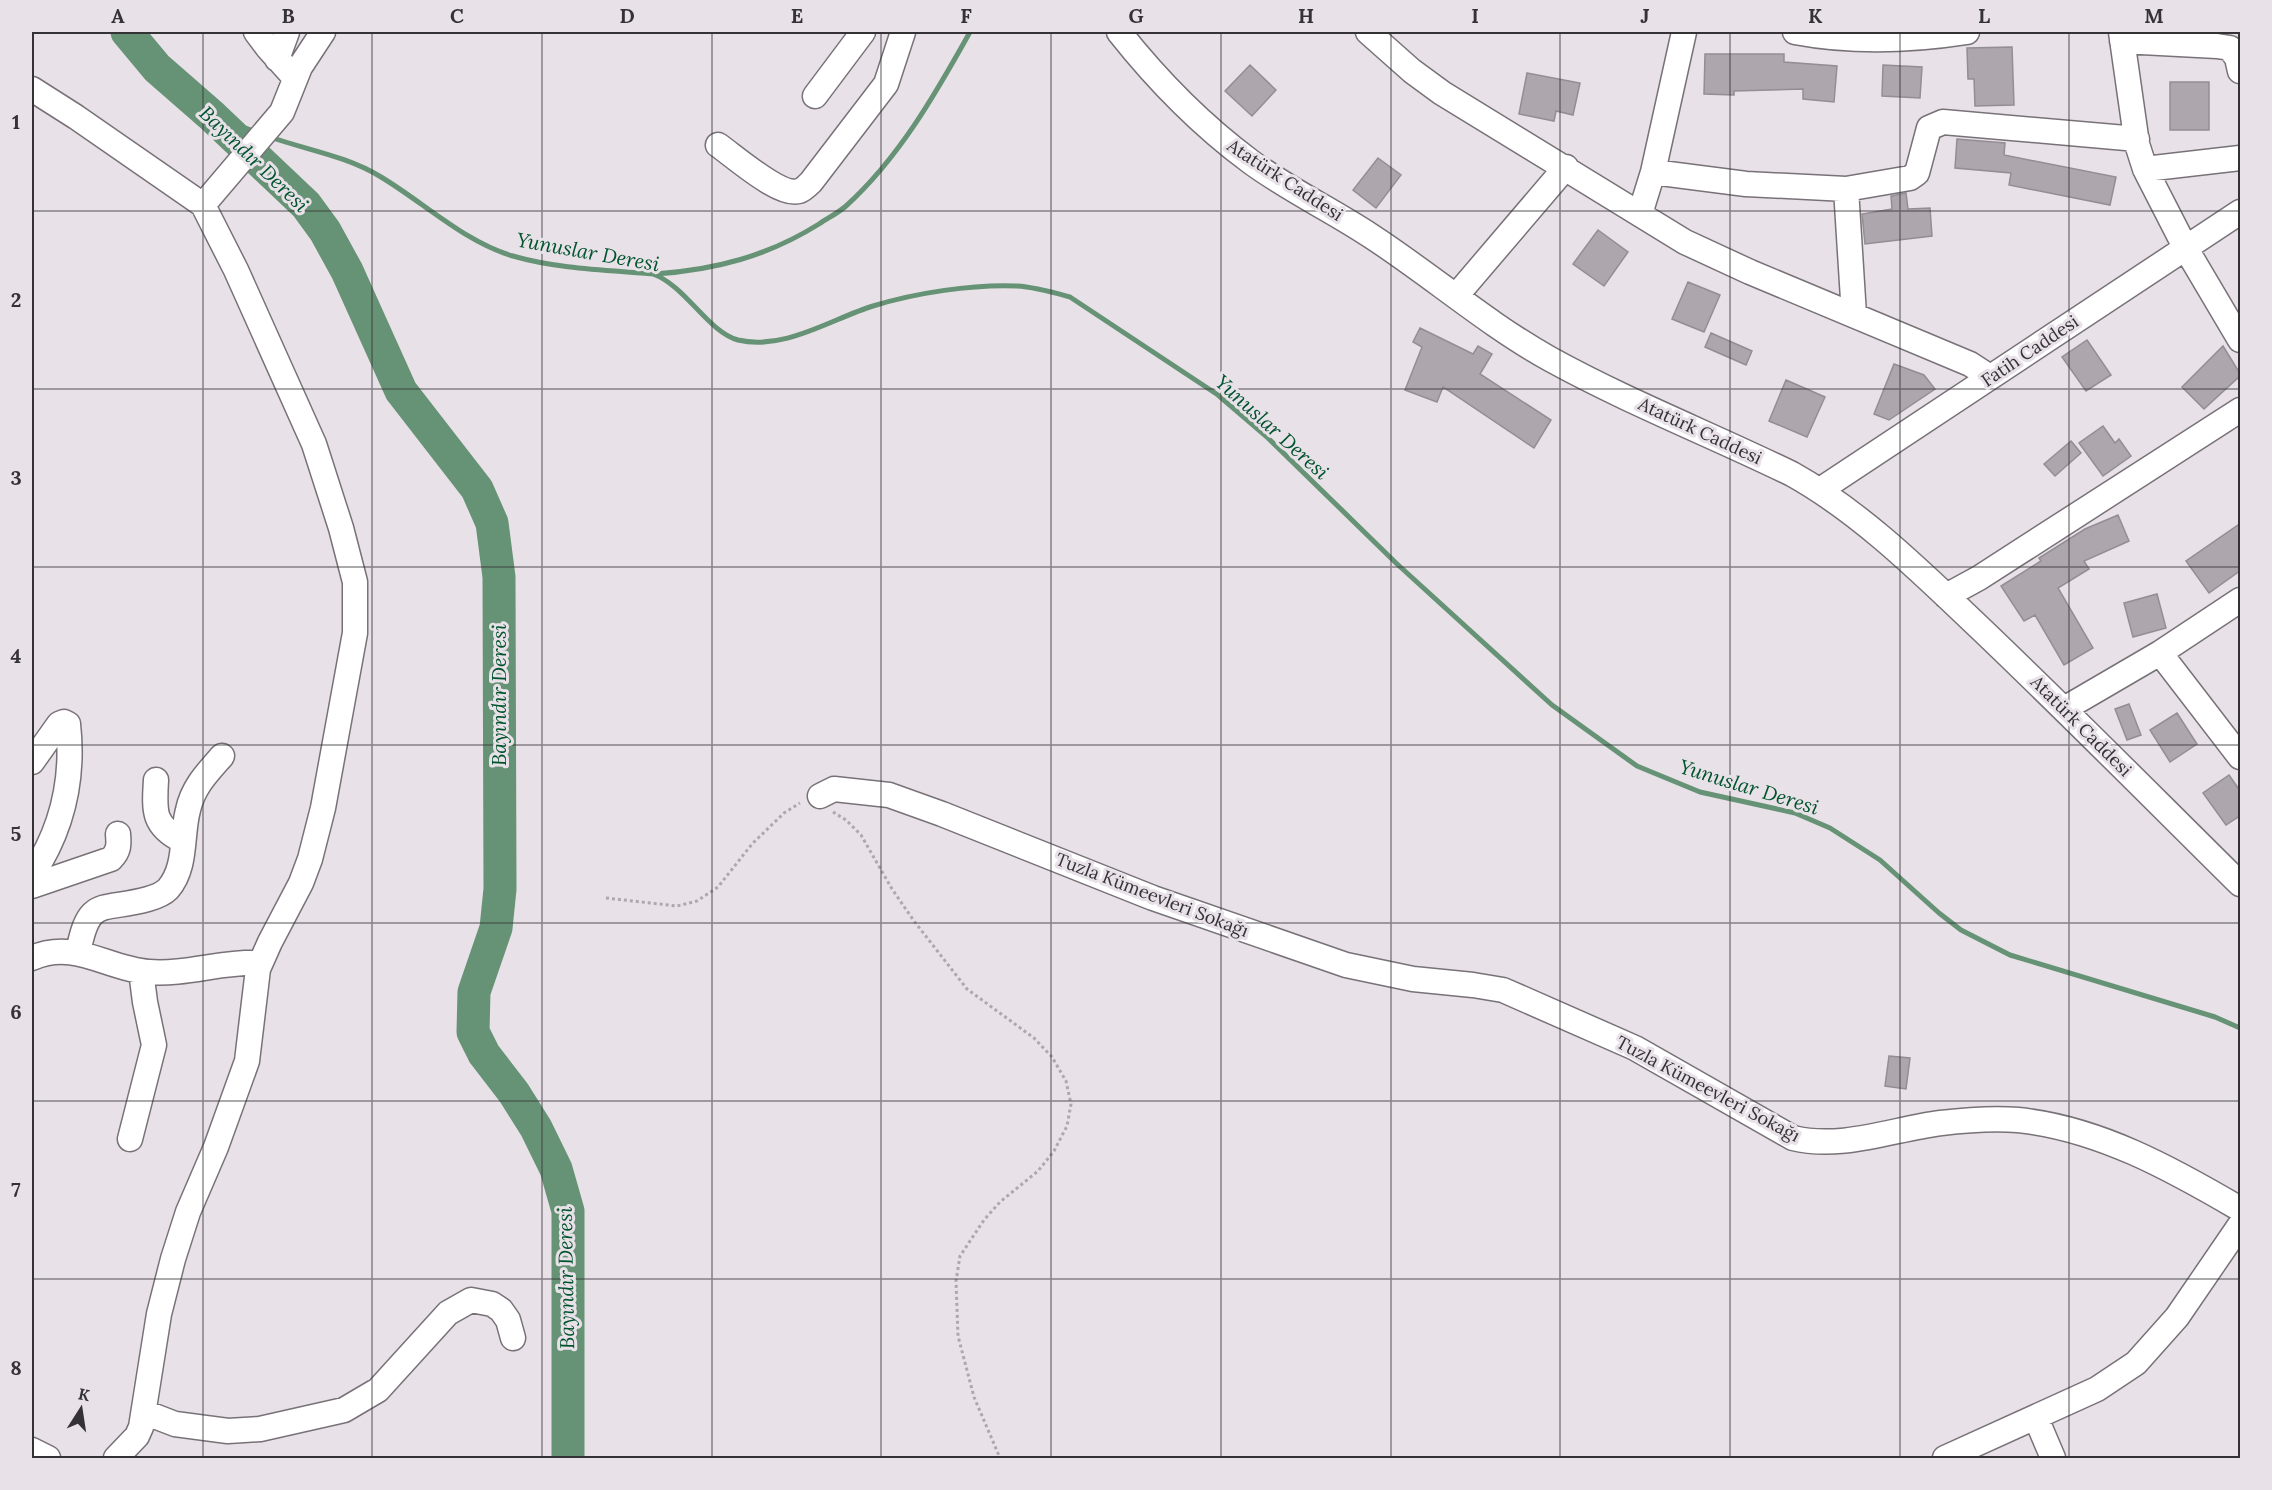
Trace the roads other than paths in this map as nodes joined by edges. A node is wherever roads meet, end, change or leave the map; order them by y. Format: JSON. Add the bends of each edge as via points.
{"nodes":[{"id":1,"x":256,"y":32,"type":"edge"},
{"id":2,"x":288,"y":32,"type":"edge"},
{"id":3,"x":323,"y":32,"type":"edge"},
{"id":4,"x":863,"y":32,"type":"edge"},
{"id":5,"x":903,"y":32,"type":"edge"},
{"id":6,"x":1119,"y":32,"type":"edge"},
{"id":7,"x":1368,"y":32,"type":"edge"},
{"id":8,"x":1684,"y":32,"type":"edge"},
{"id":9,"x":1795,"y":32,"type":"edge"},
{"id":10,"x":1967,"y":32,"type":"edge"},
{"id":11,"x":2122,"y":36,"type":"edge"},
{"id":12,"x":277,"y":58,"type":"junction"},
{"id":13,"x":2241,"y":71,"type":"edge"},
{"id":14,"x":295,"y":78,"type":"junction"},
{"id":15,"x":32,"y":89,"type":"edge"},
{"id":16,"x":815,"y":96,"type":"dead end"},
{"id":17,"x":2137,"y":139,"type":"junction"},
{"id":18,"x":718,"y":145,"type":"dead end"},
{"id":19,"x":2241,"y":158,"type":"edge"},
{"id":20,"x":1566,"y":167,"type":"junction"},
{"id":21,"x":2145,"y":169,"type":"junction"},
{"id":22,"x":1653,"y":172,"type":"junction"},
{"id":23,"x":1846,"y":189,"type":"junction"},
{"id":24,"x":203,"y":205,"type":"junction"},
{"id":25,"x":2241,"y":212,"type":"edge"},
{"id":26,"x":1640,"y":214,"type":"junction"},
{"id":27,"x":2185,"y":247,"type":"junction"},
{"id":28,"x":1456,"y":296,"type":"junction"},
{"id":29,"x":1854,"y":315,"type":"junction"},
{"id":30,"x":2241,"y":340,"type":"edge"},
{"id":31,"x":1990,"y":377,"type":"junction"},
{"id":32,"x":2241,"y":410,"type":"edge"},
{"id":33,"x":1820,"y":490,"type":"junction"},
{"id":34,"x":1946,"y":596,"type":"junction"},
{"id":35,"x":2241,"y":600,"type":"edge"},
{"id":36,"x":2160,"y":653,"type":"junction"},
{"id":37,"x":2064,"y":709,"type":"junction"},
{"id":38,"x":222,"y":756,"type":"dead end"},
{"id":39,"x":2241,"y":757,"type":"edge"},
{"id":40,"x":32,"y":762,"type":"edge"},
{"id":41,"x":156,"y":780,"type":"dead end"},
{"id":42,"x":820,"y":796,"type":"road end"},
{"id":43,"x":118,"y":834,"type":"dead end"},
{"id":44,"x":183,"y":841,"type":"junction"},
{"id":45,"x":32,"y":875,"type":"edge"},
{"id":46,"x":2241,"y":884,"type":"edge"},
{"id":47,"x":32,"y":886,"type":"edge"},
{"id":48,"x":78,"y":953,"type":"junction"},
{"id":49,"x":32,"y":958,"type":"edge"},
{"id":50,"x":260,"y":963,"type":"junction"},
{"id":51,"x":141,"y":971,"type":"junction"},
{"id":52,"x":130,"y":1139,"type":"dead end"},
{"id":53,"x":2241,"y":1209,"type":"edge"},
{"id":54,"x":2241,"y":1225,"type":"edge"},
{"id":55,"x":513,"y":1338,"type":"dead end"},
{"id":56,"x":144,"y":1412,"type":"junction"},
{"id":57,"x":2036,"y":1418,"type":"junction"},
{"id":58,"x":32,"y":1450,"type":"edge"},
{"id":59,"x":1970,"y":1454,"type":"edge"},
{"id":60,"x":48,"y":1458,"type":"edge"},
{"id":61,"x":116,"y":1458,"type":"edge"},
{"id":62,"x":1945,"y":1458,"type":"edge"},
{"id":63,"x":2053,"y":1458,"type":"edge"}],
"edges":[{"from":1,"to":12,"type":"street"},
{"from":2,"to":12,"type":"street"},
{"from":3,"to":14,"type":"street"},
{"from":4,"to":16,"type":"street"},
{"from":5,"to":18,"type":"street","via":[[885,84],[811,182],[800,191],[776,186]]},
{"from":6,"to":28,"type":"street","name":"Atatürk Caddesi","via":[[1174,96],[1252,163],[1365,232]]},
{"from":7,"to":20,"type":"street","via":[[1442,93]]},
{"from":8,"to":22,"type":"street"},
{"from":9,"to":10,"type":"street","via":[[1889,41]]},
{"from":11,"to":13,"type":"street","via":[[2230,48]]},
{"from":11,"to":17,"type":"street"},
{"from":12,"to":14,"type":"street"},
{"from":14,"to":24,"type":"street","via":[[282,112]]},
{"from":15,"to":24,"type":"street"},
{"from":17,"to":21,"type":"street"},
{"from":17,"to":23,"type":"street","via":[[1943,122],[1929,128],[1917,174]]},
{"from":19,"to":21,"type":"street"},
{"from":20,"to":26,"type":"street"},
{"from":20,"to":28,"type":"street"},
{"from":21,"to":27,"type":"street"},
{"from":22,"to":23,"type":"street","via":[[1746,184]]},
{"from":22,"to":26,"type":"street"},
{"from":23,"to":29,"type":"street"},
{"from":24,"to":50,"type":"street","via":[[314,444],[349,555],[356,594],[356,633],[315,839],[301,883]]},
{"from":25,"to":27,"type":"street","name":"Fatih Caddesi"},
{"from":26,"to":29,"type":"street","via":[[1713,256]]},
{"from":27,"to":30,"type":"street"},
{"from":27,"to":31,"type":"street","name":"Fatih Caddesi"},
{"from":28,"to":33,"type":"street","name":"Atatürk Caddesi","via":[[1550,359]]},
{"from":29,"to":31,"type":"street","via":[[1970,364]]},
{"from":31,"to":33,"type":"street","name":"Fatih Caddesi"},
{"from":32,"to":34,"type":"street"},
{"from":33,"to":34,"type":"street","name":"Atatürk Caddesi","via":[[1858,518]]},
{"from":34,"to":37,"type":"street","name":"Atatürk Caddesi"},
{"from":35,"to":36,"type":"street"},
{"from":36,"to":37,"type":"street"},
{"from":36,"to":39,"type":"street"},
{"from":37,"to":46,"type":"street","name":"Atatürk Caddesi"},
{"from":38,"to":44,"type":"street","via":[[195,790]]},
{"from":40,"to":45,"type":"street","via":[[58,724],[68,724],[71,745],[64,806]]},
{"from":41,"to":44,"type":"street","via":[[160,824]]},
{"from":42,"to":53,"type":"street","name":"Tuzla Kümeevleri Sokağı","via":[[834,789],[889,795],[1153,898],[1346,965],[1413,980],[1503,990],[1635,1048],[1793,1138],[1812,1143],[1836,1142],[1941,1123],[2017,1120],[2091,1137],[2132,1152]]},
{"from":43,"to":47,"type":"street","via":[[119,846],[111,859]]},
{"from":44,"to":48,"type":"street","via":[[179,869],[167,890],[149,899],[95,910],[83,929]]},
{"from":48,"to":49,"type":"street","via":[[47,952]]},
{"from":48,"to":51,"type":"street"},
{"from":50,"to":51,"type":"street"},
{"from":50,"to":56,"type":"street","via":[[247,1061],[173,1259],[159,1314]]},
{"from":51,"to":52,"type":"street","via":[[154,1045]]},
{"from":54,"to":57,"type":"street","via":[[2177,1317],[2136,1363],[2097,1389]]},
{"from":55,"to":56,"type":"street","via":[[501,1310],[471,1300],[448,1313],[378,1390],[344,1410],[260,1429],[228,1431],[176,1424]]},
{"from":56,"to":61,"type":"street","via":[[137,1436]]},
{"from":57,"to":59,"type":"street"},
{"from":57,"to":63,"type":"street"},
{"from":58,"to":60,"type":"street"},
{"from":59,"to":62,"type":"street"}]}
